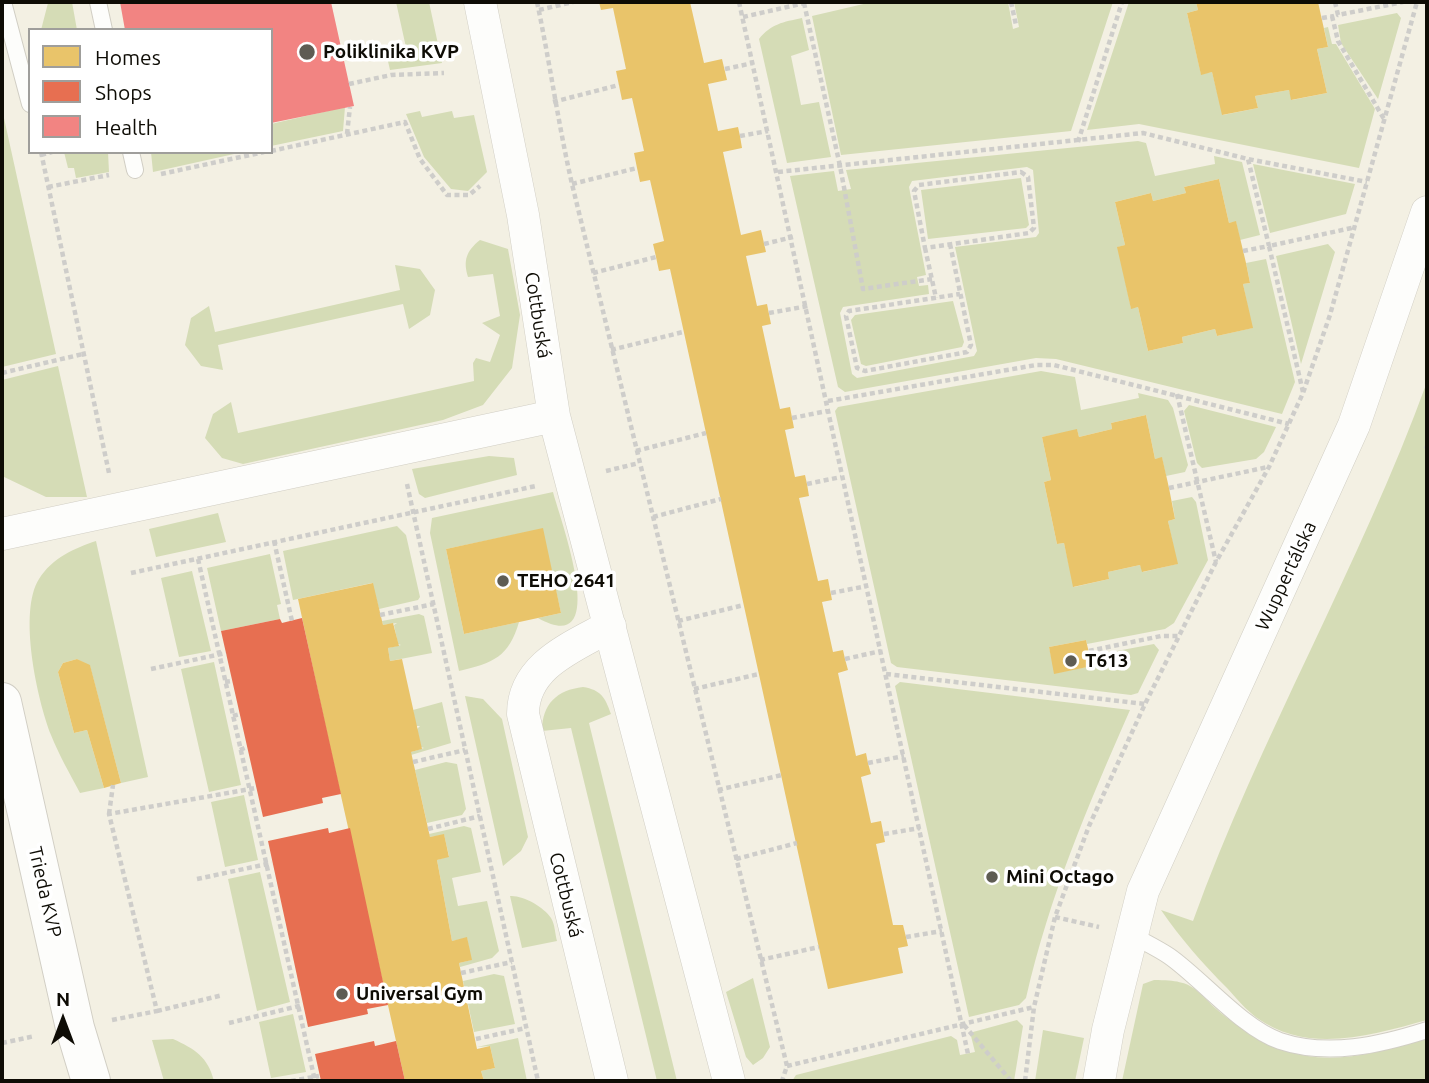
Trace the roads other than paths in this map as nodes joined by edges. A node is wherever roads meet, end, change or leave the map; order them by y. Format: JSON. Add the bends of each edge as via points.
{"nodes":[{"id":1,"x":3,"y":2,"type":"edge"},
{"id":2,"x":97,"y":2,"type":"edge"},
{"id":3,"x":480,"y":2,"type":"edge"},
{"id":4,"x":104,"y":28,"type":"edge"},
{"id":5,"x":28,"y":92,"type":"edge"},
{"id":6,"x":131,"y":154,"type":"edge"},
{"id":7,"x":135,"y":170,"type":"dead end"},
{"id":8,"x":1427,"y":212,"type":"edge"},
{"id":9,"x":554,"y":416,"type":"junction"},
{"id":10,"x":2,"y":534,"type":"edge"},
{"id":11,"x":610,"y":626,"type":"junction"},
{"id":12,"x":2,"y":702,"type":"edge"},
{"id":13,"x":1132,"y":935,"type":"junction"},
{"id":14,"x":75,"y":1028,"type":"junction"},
{"id":15,"x":1427,"y":1030,"type":"edge"},
{"id":16,"x":62,"y":1081,"type":"edge"},
{"id":17,"x":91,"y":1081,"type":"edge"},
{"id":18,"x":612,"y":1081,"type":"edge"},
{"id":19,"x":729,"y":1081,"type":"edge"},
{"id":20,"x":1100,"y":1081,"type":"edge"}],
"edges":[{"from":1,"to":5,"type":"lane"},
{"from":2,"to":4,"type":"lane"},
{"from":3,"to":9,"type":"street","name":"Cottbuská","via":[[523,215]]},
{"from":6,"to":7,"type":"lane"},
{"from":8,"to":13,"type":"street","name":"Wuppertálska","via":[[1354,425],[1156,859]]},
{"from":9,"to":10,"type":"street"},
{"from":9,"to":11,"type":"street","name":"Cottbuská"},
{"from":11,"to":18,"type":"street","name":"Cottbuská","via":[[554,658],[533,678],[523,701],[525,727]]},
{"from":11,"to":19,"type":"street","name":"Cottbuská"},
{"from":12,"to":14,"type":"street","name":"Trieda KVP"},
{"from":13,"to":15,"type":"lane","via":[[1169,956],[1278,1041],[1313,1048],[1362,1047]]},
{"from":13,"to":20,"type":"street","name":"Wuppertálska"},
{"from":14,"to":16,"type":"street"},
{"from":14,"to":17,"type":"street","name":"Trieda KVP"}]}
